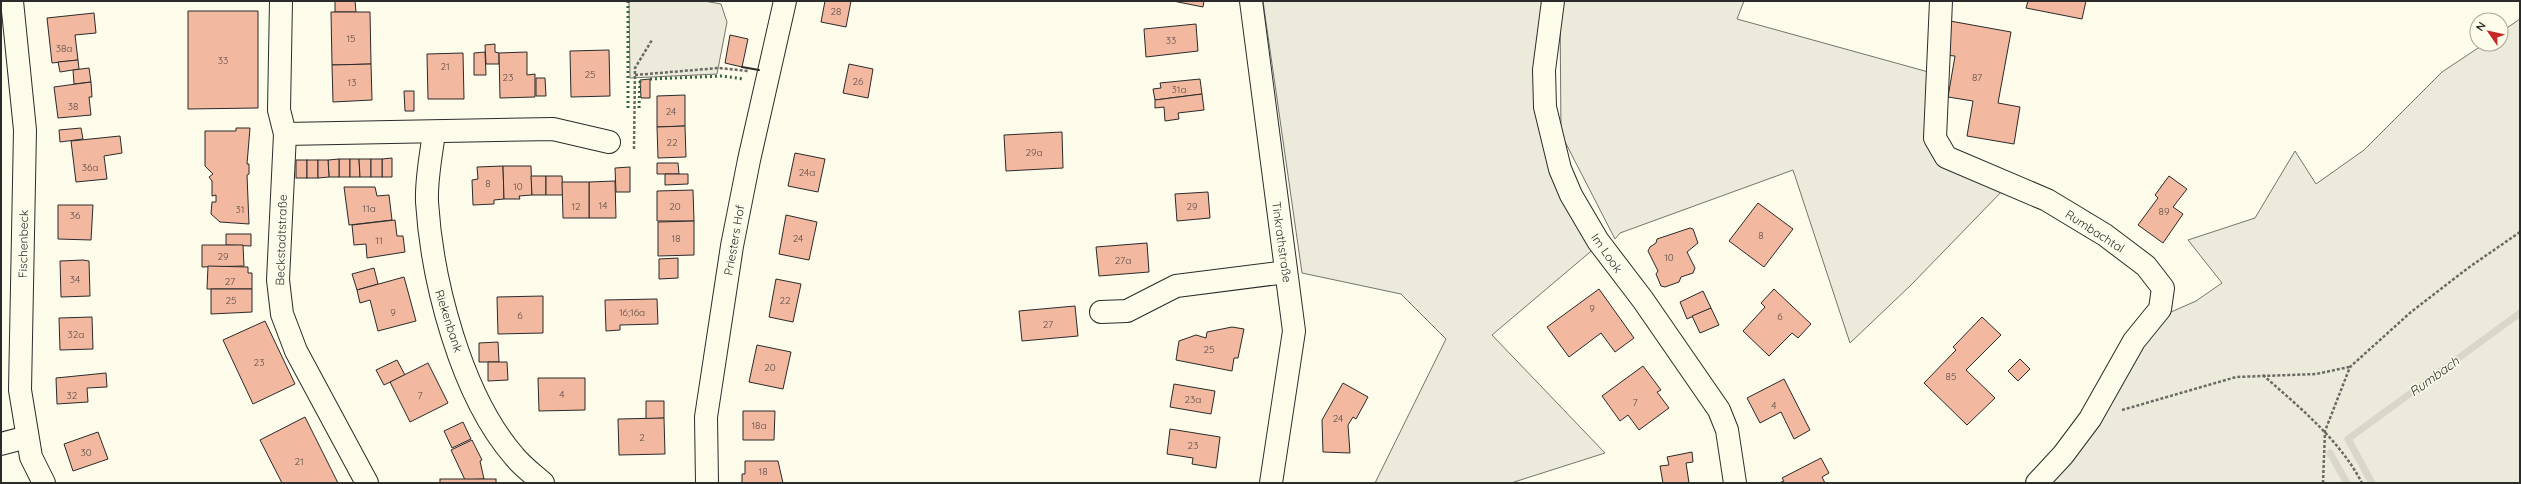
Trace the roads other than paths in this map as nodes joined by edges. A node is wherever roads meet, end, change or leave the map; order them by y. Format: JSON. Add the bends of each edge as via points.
{"nodes":[{"id":1,"x":12,"y":1,"type":"edge"},
{"id":2,"x":281,"y":1,"type":"edge"},
{"id":3,"x":785,"y":1,"type":"edge"},
{"id":4,"x":1251,"y":1,"type":"edge"},
{"id":5,"x":1553,"y":1,"type":"edge"},
{"id":6,"x":1941,"y":1,"type":"edge"},
{"id":7,"x":434,"y":133,"type":"junction"},
{"id":8,"x":285,"y":134,"type":"junction"},
{"id":9,"x":610,"y":142,"type":"dead end"},
{"id":10,"x":1286,"y":272,"type":"junction"},
{"id":11,"x":1101,"y":312,"type":"dead end"},
{"id":12,"x":27,"y":437,"type":"junction"},
{"id":13,"x":1,"y":444,"type":"edge"},
{"id":14,"x":44,"y":483,"type":"edge"},
{"id":15,"x":367,"y":483,"type":"edge"},
{"id":16,"x":542,"y":483,"type":"edge"},
{"id":17,"x":707,"y":483,"type":"edge"},
{"id":18,"x":1271,"y":483,"type":"edge"},
{"id":19,"x":1735,"y":483,"type":"edge"},
{"id":20,"x":2037,"y":483,"type":"edge"}],
"edges":[{"from":1,"to":12,"type":"street","name":"Fischenbeck","via":[[25,130],[20,390]]},
{"from":2,"to":8,"type":"street","name":"Beckstadtstraße","via":[[278,110]]},
{"from":3,"to":17,"type":"street","name":"Priesters Hof","via":[[732,246],[706,417]]},
{"from":4,"to":10,"type":"street","name":"Tinkrathstraße"},
{"from":5,"to":19,"type":"street","name":"Im Look","via":[[1545,63],[1545,92],[1552,141],[1560,169],[1571,195],[1598,241],[1643,300],[1719,410],[1727,430]]},
{"from":6,"to":20,"type":"street","name":"Rumbachtal","via":[[1935,138],[1946,157],[2047,200],[2092,227],[2146,266],[2163,288],[2160,309],[2134,341],[2090,419],[2063,455]]},
{"from":7,"to":8,"type":"street"},
{"from":7,"to":9,"type":"street","via":[[553,129]]},
{"from":7,"to":16,"type":"street","name":"Riekenbank","via":[[427,201],[437,284],[468,377],[488,419],[514,456]]},
{"from":8,"to":15,"type":"street","name":"Beckstadtstraße","via":[[278,280],[282,314],[296,351]]},
{"from":10,"to":11,"type":"street","via":[[1176,286],[1127,311]]},
{"from":10,"to":18,"type":"street","name":"Tinkrathstraße","via":[[1294,331]]},
{"from":12,"to":13,"type":"street"},
{"from":12,"to":14,"type":"street","name":"Fischenbeck","via":[[31,457]]}]}
